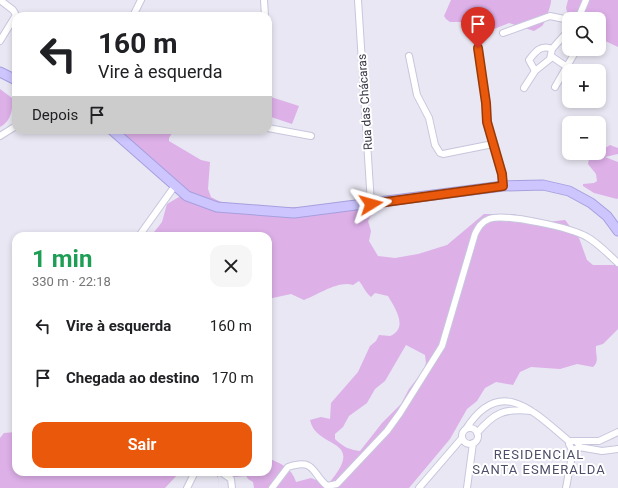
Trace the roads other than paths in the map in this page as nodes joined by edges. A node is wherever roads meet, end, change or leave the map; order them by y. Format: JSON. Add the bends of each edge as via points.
{"nodes":[{"id":1,"x":0,"y":0,"type":"edge"},
{"id":2,"x":141,"y":0,"type":"edge"},
{"id":3,"x":264,"y":0,"type":"edge"},
{"id":4,"x":358,"y":0,"type":"edge"},
{"id":5,"x":586,"y":0,"type":"edge"},
{"id":6,"x":14,"y":12,"type":"edge"},
{"id":7,"x":135,"y":12,"type":"edge"},
{"id":8,"x":265,"y":12,"type":"edge"},
{"id":9,"x":581,"y":12,"type":"edge"},
{"id":10,"x":562,"y":19,"type":"edge"},
{"id":11,"x":474,"y":21,"type":"dead end"},
{"id":12,"x":12,"y":22,"type":"edge"},
{"id":13,"x":502,"y":33,"type":"dead end"},
{"id":14,"x":562,"y":38,"type":"edge"},
{"id":15,"x":0,"y":41,"type":"edge"},
{"id":16,"x":552,"y":49,"type":"junction"},
{"id":17,"x":409,"y":56,"type":"dead end"},
{"id":18,"x":551,"y":56,"type":"junction"},
{"id":19,"x":563,"y":64,"type":"edge"},
{"id":20,"x":535,"y":71,"type":"junction"},
{"id":21,"x":0,"y":72,"type":"edge"},
{"id":22,"x":562,"y":75,"type":"edge"},
{"id":23,"x":12,"y":78,"type":"edge"},
{"id":24,"x":555,"y":87,"type":"dead end"},
{"id":25,"x":524,"y":88,"type":"dead end"},
{"id":26,"x":12,"y":128,"type":"edge"},
{"id":27,"x":272,"y":129,"type":"edge"},
{"id":28,"x":116,"y":134,"type":"edge"},
{"id":29,"x":0,"y":136,"type":"edge"},
{"id":30,"x":311,"y":136,"type":"dead end"},
{"id":31,"x":493,"y":144,"type":"junction"},
{"id":32,"x":174,"y":186,"type":"junction"},
{"id":33,"x":503,"y":186,"type":"junction"},
{"id":34,"x":371,"y":204,"type":"junction"},
{"id":35,"x":618,"y":231,"type":"edge"},
{"id":36,"x":142,"y":232,"type":"edge"},
{"id":37,"x":618,"y":263,"type":"edge"},
{"id":38,"x":531,"y":411,"type":"junction"},
{"id":39,"x":466,"y":430,"type":"junction"},
{"id":40,"x":618,"y":432,"type":"edge"},
{"id":41,"x":477,"y":433,"type":"junction"},
{"id":42,"x":462,"y":438,"type":"junction"},
{"id":43,"x":473,"y":443,"type":"junction"},
{"id":44,"x":575,"y":443,"type":"junction"},
{"id":45,"x":618,"y":449,"type":"edge"},
{"id":46,"x":193,"y":476,"type":"edge"},
{"id":47,"x":228,"y":476,"type":"edge"},
{"id":48,"x":187,"y":488,"type":"edge"},
{"id":49,"x":232,"y":488,"type":"edge"},
{"id":50,"x":272,"y":488,"type":"edge"},
{"id":51,"x":419,"y":488,"type":"edge"},
{"id":52,"x":467,"y":488,"type":"edge"},
{"id":53,"x":566,"y":488,"type":"edge"}],
"edges":[{"from":1,"to":6,"type":"street"},
{"from":2,"to":7,"type":"street"},
{"from":3,"to":8,"type":"street"},
{"from":4,"to":34,"type":"street","name":"Rua das Chácaras"},
{"from":5,"to":9,"type":"street"},
{"from":10,"to":13,"type":"street","via":[[550,16]]},
{"from":11,"to":31,"type":"street","via":[[487,122]]},
{"from":12,"to":15,"type":"street"},
{"from":14,"to":16,"type":"street"},
{"from":16,"to":18,"type":"street"},
{"from":16,"to":20,"type":"street","via":[[542,47],[529,60]]},
{"from":17,"to":31,"type":"street","via":[[414,87],[427,112],[435,145],[440,153]]},
{"from":18,"to":19,"type":"street"},
{"from":18,"to":20,"type":"street"},
{"from":20,"to":25,"type":"street"},
{"from":21,"to":23,"type":"street"},
{"from":22,"to":24,"type":"street"},
{"from":26,"to":29,"type":"street"},
{"from":27,"to":30,"type":"street"},
{"from":28,"to":32,"type":"street"},
{"from":31,"to":33,"type":"street"},
{"from":32,"to":34,"type":"street","via":[[199,201],[217,207],[245,210],[294,213]]},
{"from":32,"to":36,"type":"street"},
{"from":33,"to":34,"type":"street"},
{"from":33,"to":35,"type":"street","via":[[543,185],[569,191],[608,216]]},
{"from":37,"to":50,"type":"street","via":[[589,237],[568,228],[504,218],[489,219],[480,224],[474,234],[442,346],[387,431],[337,484],[327,486],[316,470],[305,464],[288,467]]},
{"from":38,"to":39,"type":"street","via":[[514,402],[498,402],[473,418]]},
{"from":38,"to":41,"type":"street","via":[[514,409],[498,414],[487,421]]},
{"from":38,"to":44,"type":"street"},
{"from":39,"to":41,"type":"street","via":[[473,429]]},
{"from":39,"to":42,"type":"street"},
{"from":40,"to":44,"type":"street","via":[[599,441]]},
{"from":41,"to":43,"type":"street","via":[[477,440]]},
{"from":42,"to":43,"type":"street","via":[[466,443]]},
{"from":42,"to":51,"type":"street"},
{"from":43,"to":52,"type":"street"},
{"from":44,"to":45,"type":"street","via":[[602,451]]},
{"from":44,"to":53,"type":"street","via":[[569,446],[573,450]]},
{"from":46,"to":48,"type":"street"},
{"from":47,"to":49,"type":"street","via":[[231,478]]}]}
